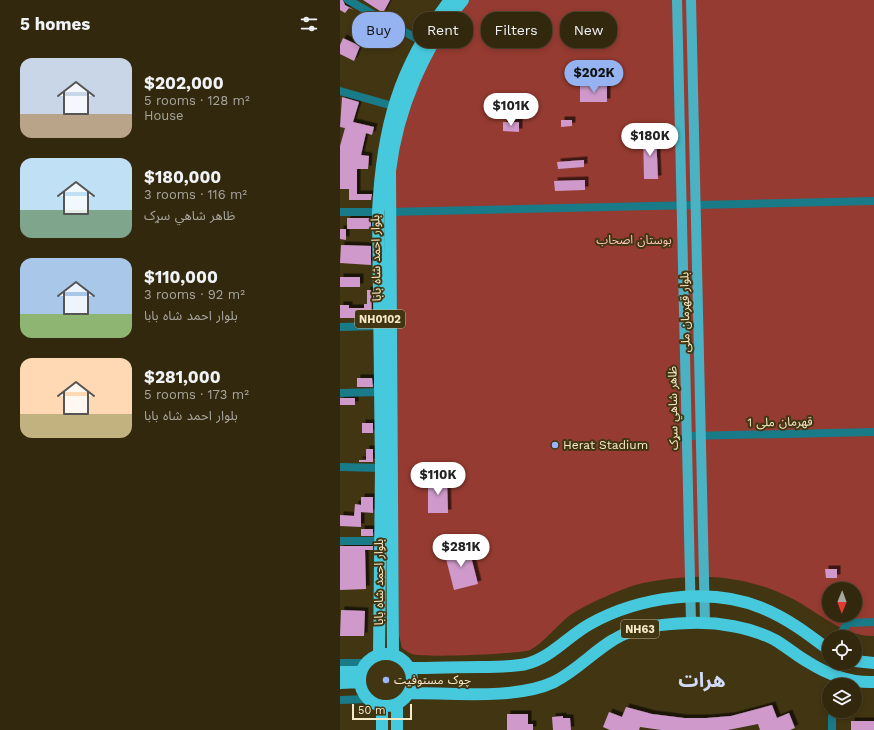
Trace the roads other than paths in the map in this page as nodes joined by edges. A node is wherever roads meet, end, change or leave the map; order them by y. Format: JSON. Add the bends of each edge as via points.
{"nodes":[{"id":1,"x":348,"y":0,"type":"edge"},
{"id":2,"x":450,"y":0,"type":"edge"},
{"id":3,"x":464,"y":0,"type":"edge"},
{"id":4,"x":677,"y":0,"type":"edge"},
{"id":5,"x":691,"y":0,"type":"edge"},
{"id":6,"x":442,"y":12,"type":"edge"},
{"id":7,"x":413,"y":37,"type":"edge"},
{"id":8,"x":418,"y":48,"type":"edge"},
{"id":9,"x":340,"y":91,"type":"edge"},
{"id":10,"x":393,"y":106,"type":"junction"},
{"id":11,"x":874,"y":201,"type":"edge"},
{"id":12,"x":682,"y":205,"type":"junction"},
{"id":13,"x":696,"y":205,"type":"junction"},
{"id":14,"x":340,"y":212,"type":"edge"},
{"id":15,"x":384,"y":212,"type":"junction"},
{"id":16,"x":380,"y":326,"type":"junction"},
{"id":17,"x":340,"y":327,"type":"edge"},
{"id":18,"x":380,"y":392,"type":"junction"},
{"id":19,"x":340,"y":393,"type":"edge"},
{"id":20,"x":874,"y":432,"type":"edge"},
{"id":21,"x":701,"y":435,"type":"junction"},
{"id":22,"x":687,"y":436,"type":"junction"},
{"id":23,"x":340,"y":467,"type":"edge"},
{"id":24,"x":381,"y":468,"type":"junction"},
{"id":25,"x":340,"y":541,"type":"edge"},
{"id":26,"x":380,"y":541,"type":"junction"},
{"id":27,"x":690,"y":597,"type":"junction"},
{"id":28,"x":705,"y":597,"type":"junction"},
{"id":29,"x":874,"y":622,"type":"edge"},
{"id":30,"x":691,"y":623,"type":"junction"},
{"id":31,"x":706,"y":623,"type":"junction"},
{"id":32,"x":842,"y":630,"type":"edge"},
{"id":33,"x":822,"y":645,"type":"edge"},
{"id":34,"x":379,"y":654,"type":"junction"},
{"id":35,"x":393,"y":654,"type":"junction"},
{"id":36,"x":340,"y":662,"type":"edge"},
{"id":37,"x":862,"y":662,"type":"edge"},
{"id":38,"x":874,"y":663,"type":"edge"},
{"id":39,"x":410,"y":668,"type":"junction"},
{"id":40,"x":340,"y":672,"type":"edge"},
{"id":41,"x":362,"y":672,"type":"junction"},
{"id":42,"x":874,"y":682,"type":"edge"},
{"id":43,"x":340,"y":683,"type":"edge"},
{"id":44,"x":410,"y":693,"type":"junction"},
{"id":45,"x":368,"y":699,"type":"junction"},
{"id":46,"x":340,"y":700,"type":"edge"},
{"id":47,"x":397,"y":705,"type":"junction"},
{"id":48,"x":382,"y":706,"type":"junction"},
{"id":49,"x":832,"y":718,"type":"edge"},
{"id":50,"x":382,"y":730,"type":"edge"},
{"id":51,"x":397,"y":730,"type":"edge"},
{"id":52,"x":832,"y":730,"type":"edge"}],
"edges":[{"from":1,"to":7,"type":"street"},
{"from":2,"to":6,"type":"highway","name":"بلوار احمد شاه بابا","number":"NH0102"},
{"from":3,"to":15,"type":"highway","name":"بلوار احمد شاه بابا","number":"NH0102","via":[[446,24],[413,83],[396,134]]},
{"from":4,"to":12,"type":"main road","name":"ظاهر شاهي سړک"},
{"from":5,"to":13,"type":"main road","name":"بلوار قهرمان ملی"},
{"from":8,"to":10,"type":"highway","name":"بلوار احمد شاه بابا","number":"NH0102"},
{"from":9,"to":10,"type":"street"},
{"from":10,"to":15,"type":"highway","name":"بلوار احمد شاه بابا","number":"NH0102","via":[[382,154]]},
{"from":11,"to":13,"type":"street"},
{"from":12,"to":13,"type":"street"},
{"from":12,"to":15,"type":"street"},
{"from":12,"to":22,"type":"main road","name":"ظاهر شاهي سړک"},
{"from":13,"to":21,"type":"main road","name":"بلوار قهرمان ملی"},
{"from":14,"to":15,"type":"street"},
{"from":15,"to":16,"type":"highway","name":"بلوار احمد شاه بابا","number":"NH0102"},
{"from":15,"to":35,"type":"highway","name":"بلوار احمد شاه بابا","number":"NH0102"},
{"from":16,"to":17,"type":"street"},
{"from":16,"to":18,"type":"highway","name":"بلوار احمد شاه بابا","number":"NH0102"},
{"from":18,"to":19,"type":"street"},
{"from":18,"to":24,"type":"highway","name":"بلوار احمد شاه بابا","number":"NH0102"},
{"from":20,"to":21,"type":"street","name":"قهرمان ملی 1"},
{"from":21,"to":22,"type":"street","name":"قهرمان ملی 1"},
{"from":21,"to":28,"type":"main road","name":"بلوار قهرمان ملی"},
{"from":22,"to":27,"type":"main road","name":"ظاهر شاهي سړک"},
{"from":23,"to":24,"type":"street"},
{"from":24,"to":26,"type":"highway","name":"بلوار احمد شاه بابا","number":"NH0102"},
{"from":25,"to":26,"type":"street"},
{"from":26,"to":34,"type":"highway","name":"بلوار احمد شاه بابا","number":"NH0102"},
{"from":27,"to":28,"type":"highway","number":"NH63"},
{"from":27,"to":30,"type":"main road","name":"ظاهر شاهي سړک"},
{"from":27,"to":39,"type":"highway","number":"NH63","via":[[637,604],[611,613],[588,625],[546,656],[527,664]]},
{"from":28,"to":31,"type":"main road","name":"بلوار قهرمان ملی"},
{"from":28,"to":33,"type":"highway","number":"NH63","via":[[761,607],[802,629]]},
{"from":29,"to":32,"type":"street","via":[[848,623]]},
{"from":30,"to":31,"type":"highway","number":"NH63"},
{"from":30,"to":44,"type":"highway","number":"NH63","via":[[660,625],[614,639],[554,682],[533,689],[498,694]]},
{"from":31,"to":42,"type":"highway","number":"NH63","via":[[750,630],[774,640],[826,671],[847,679]]},
{"from":34,"to":35,"type":"highway"},
{"from":34,"to":41,"type":"highway"},
{"from":35,"to":39,"type":"highway","via":[[400,657]]},
{"from":36,"to":41,"type":"street"},
{"from":37,"to":38,"type":"highway"},
{"from":39,"to":44,"type":"highway","via":[[413,685]]},
{"from":40,"to":41,"type":"highway"},
{"from":41,"to":43,"type":"highway"},
{"from":41,"to":45,"type":"highway","via":[[363,693]]},
{"from":44,"to":47,"type":"highway"},
{"from":45,"to":46,"type":"street"},
{"from":45,"to":48,"type":"highway"},
{"from":47,"to":48,"type":"highway"},
{"from":47,"to":51,"type":"highway"},
{"from":48,"to":50,"type":"highway"},
{"from":49,"to":52,"type":"street"}]}
